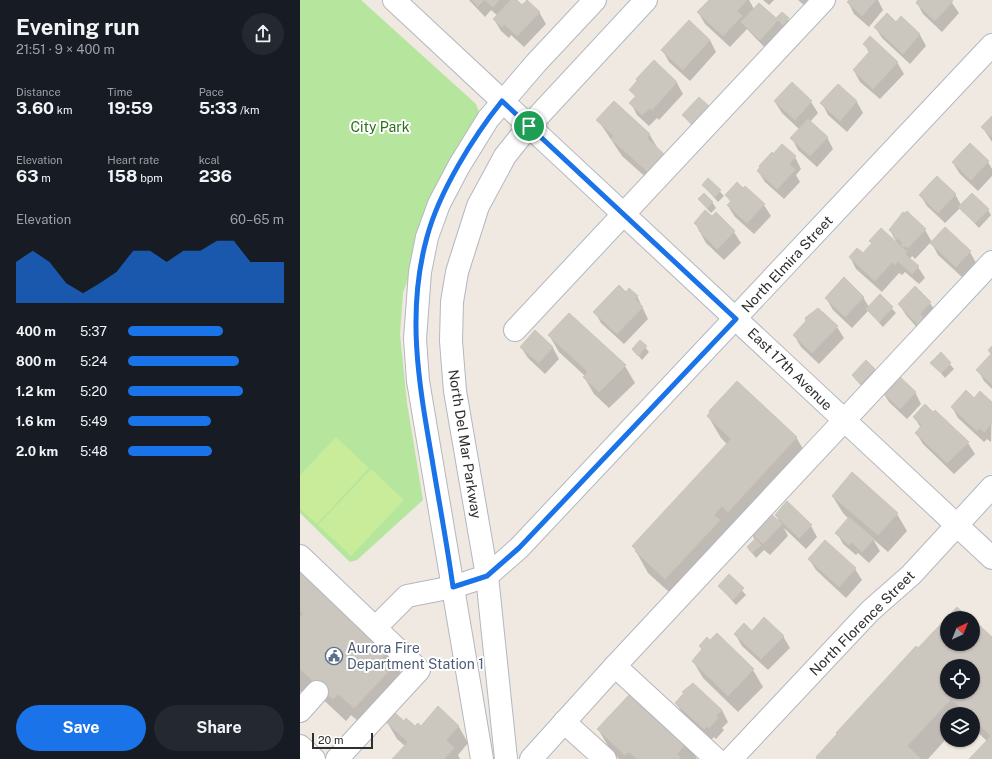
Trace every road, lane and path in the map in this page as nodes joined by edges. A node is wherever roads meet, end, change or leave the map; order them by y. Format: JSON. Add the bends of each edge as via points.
{"nodes":[{"id":1,"x":394,"y":0,"type":"edge"},
{"id":2,"x":595,"y":0,"type":"edge"},
{"id":3,"x":646,"y":0,"type":"edge"},
{"id":4,"x":824,"y":0,"type":"edge"},
{"id":5,"x":992,"y":45,"type":"edge"},
{"id":6,"x":502,"y":101,"type":"junction"},
{"id":7,"x":529,"y":126,"type":"junction"},
{"id":8,"x":625,"y":215,"type":"junction"},
{"id":9,"x":992,"y":262,"type":"edge"},
{"id":10,"x":736,"y":319,"type":"junction"},
{"id":11,"x":515,"y":330,"type":"dead end"},
{"id":12,"x":844,"y":421,"type":"junction"},
{"id":13,"x":992,"y":487,"type":"edge"},
{"id":14,"x":956,"y":525,"type":"junction"},
{"id":15,"x":300,"y":556,"type":"edge"},
{"id":16,"x":992,"y":558,"type":"edge"},
{"id":17,"x":487,"y":576,"type":"junction"},
{"id":18,"x":453,"y":587,"type":"junction"},
{"id":19,"x":375,"y":628,"type":"junction"},
{"id":20,"x":615,"y":666,"type":"junction"},
{"id":21,"x":317,"y":692,"type":"dead end"},
{"id":22,"x":300,"y":711,"type":"edge"},
{"id":23,"x":564,"y":722,"type":"junction"},
{"id":24,"x":300,"y":746,"type":"edge"},
{"id":25,"x":314,"y":759,"type":"edge"},
{"id":26,"x":337,"y":759,"type":"edge"},
{"id":27,"x":482,"y":759,"type":"edge"},
{"id":28,"x":506,"y":759,"type":"edge"},
{"id":29,"x":531,"y":759,"type":"edge"},
{"id":30,"x":605,"y":759,"type":"edge"},
{"id":31,"x":716,"y":759,"type":"edge"},
{"id":32,"x":731,"y":759,"type":"edge"}],
"edges":[{"from":1,"to":6,"type":"street","name":"East 17th Avenue"},
{"from":2,"to":6,"type":"street"},
{"from":3,"to":7,"type":"street","name":"North Del Mar Parkway"},
{"from":4,"to":8,"type":"street"},
{"from":5,"to":10,"type":"street","name":"North Elmira Street"},
{"from":6,"to":7,"type":"street","name":"East 17th Avenue"},
{"from":6,"to":18,"type":"street","via":[[459,166],[439,204],[427,237],[419,286],[415,339],[418,381]]},
{"from":7,"to":8,"type":"street","name":"East 17th Avenue"},
{"from":7,"to":17,"type":"street","name":"North Del Mar Parkway","via":[[505,156],[478,206],[466,238],[452,302],[454,391]]},
{"from":8,"to":10,"type":"street","name":"East 17th Avenue"},
{"from":8,"to":11,"type":"street"},
{"from":9,"to":12,"type":"street"},
{"from":10,"to":12,"type":"street","name":"East 17th Avenue"},
{"from":10,"to":17,"type":"street","name":"North Elmira Street","via":[[519,548]]},
{"from":12,"to":14,"type":"street","name":"East 17th Avenue"},
{"from":12,"to":20,"type":"street"},
{"from":13,"to":14,"type":"street","name":"North Florence Street"},
{"from":14,"to":16,"type":"street","name":"East 17th Avenue"},
{"from":14,"to":32,"type":"street","name":"North Florence Street","via":[[911,575],[870,611]]},
{"from":15,"to":19,"type":"street"},
{"from":17,"to":18,"type":"street","name":"North Elmira Street"},
{"from":17,"to":28,"type":"street","name":"North Del Mar Parkway"},
{"from":18,"to":19,"type":"street","name":"North Elmira Street","via":[[407,596]]},
{"from":18,"to":27,"type":"street"},
{"from":19,"to":26,"type":"street","via":[[419,670]]},
{"from":20,"to":23,"type":"street"},
{"from":20,"to":31,"type":"street"},
{"from":21,"to":22,"type":"street"},
{"from":23,"to":29,"type":"street"},
{"from":23,"to":30,"type":"street"},
{"from":24,"to":25,"type":"street"}]}
